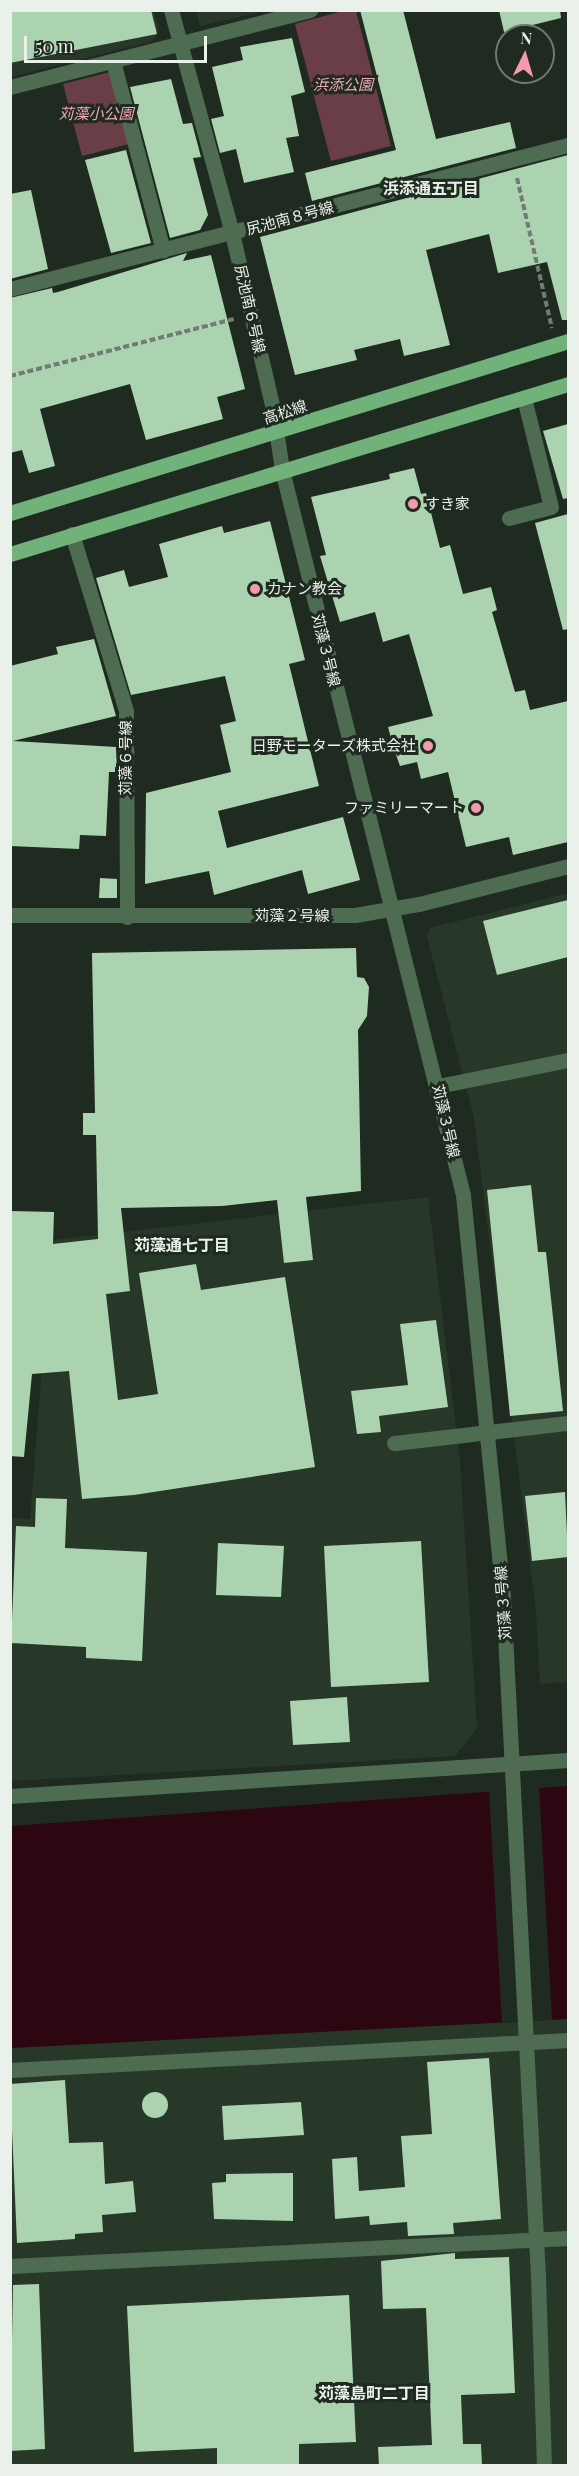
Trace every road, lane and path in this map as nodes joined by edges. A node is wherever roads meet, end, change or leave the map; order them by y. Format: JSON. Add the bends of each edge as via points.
{"nodes":[{"id":1,"x":171,"y":10,"type":"edge"},
{"id":2,"x":310,"y":10,"type":"edge"},
{"id":3,"x":179,"y":44,"type":"junction"},
{"id":4,"x":113,"y":61,"type":"junction"},
{"id":5,"x":10,"y":87,"type":"edge"},
{"id":6,"x":568,"y":145,"type":"edge"},
{"id":7,"x":512,"y":160,"type":"junction"},
{"id":8,"x":232,"y":233,"type":"junction"},
{"id":9,"x":163,"y":250,"type":"junction"},
{"id":10,"x":10,"y":290,"type":"edge"},
{"id":11,"x":251,"y":314,"type":"junction"},
{"id":12,"x":553,"y":329,"type":"dead end"},
{"id":13,"x":568,"y":341,"type":"edge"},
{"id":14,"x":10,"y":376,"type":"edge"},
{"id":15,"x":568,"y":384,"type":"edge"},
{"id":16,"x":524,"y":398,"type":"junction"},
{"id":17,"x":275,"y":435,"type":"junction"},
{"id":18,"x":282,"y":470,"type":"junction"},
{"id":19,"x":10,"y":513,"type":"edge"},
{"id":20,"x":509,"y":518,"type":"dead end"},
{"id":21,"x":72,"y":534,"type":"junction"},
{"id":22,"x":10,"y":554,"type":"edge"},
{"id":23,"x":568,"y":866,"type":"edge"},
{"id":24,"x":389,"y":911,"type":"junction"},
{"id":25,"x":10,"y":915,"type":"edge"},
{"id":26,"x":127,"y":917,"type":"junction"},
{"id":27,"x":568,"y":1060,"type":"edge"},
{"id":28,"x":438,"y":1086,"type":"junction"},
{"id":29,"x":568,"y":1422,"type":"edge"},
{"id":30,"x":488,"y":1434,"type":"junction"},
{"id":31,"x":394,"y":1443,"type":"dead end"},
{"id":32,"x":568,"y":1760,"type":"edge"},
{"id":33,"x":512,"y":1764,"type":"junction"},
{"id":34,"x":10,"y":1796,"type":"edge"},
{"id":35,"x":568,"y":2040,"type":"edge"},
{"id":36,"x":526,"y":2043,"type":"junction"},
{"id":37,"x":10,"y":2070,"type":"edge"},
{"id":38,"x":568,"y":2238,"type":"edge"},
{"id":39,"x":536,"y":2239,"type":"junction"},
{"id":40,"x":10,"y":2266,"type":"edge"},
{"id":41,"x":544,"y":2466,"type":"edge"}],
"edges":[{"from":1,"to":3,"type":"street","name":"尻池南６号線"},
{"from":2,"to":3,"type":"street"},
{"from":3,"to":4,"type":"street"},
{"from":3,"to":8,"type":"street","name":"尻池南６号線"},
{"from":4,"to":5,"type":"street"},
{"from":4,"to":9,"type":"street"},
{"from":6,"to":7,"type":"street","name":"尻池南８号線"},
{"from":7,"to":8,"type":"street","name":"尻池南８号線"},
{"from":7,"to":12,"type":"path"},
{"from":8,"to":9,"type":"street","name":"尻池南８号線"},
{"from":8,"to":11,"type":"street","name":"尻池南６号線"},
{"from":9,"to":10,"type":"street","name":"尻池南８号線"},
{"from":11,"to":14,"type":"path"},
{"from":11,"to":17,"type":"street","name":"尻池南６号線","via":[[273,409]]},
{"from":13,"to":17,"type":"main road","name":"高松線"},
{"from":15,"to":16,"type":"main road"},
{"from":16,"to":18,"type":"main road"},
{"from":16,"to":20,"type":"street","via":[[551,507]]},
{"from":17,"to":18,"type":"street","name":"尻池南６号線"},
{"from":17,"to":19,"type":"main road","name":"高松線"},
{"from":18,"to":21,"type":"main road"},
{"from":18,"to":24,"type":"street","name":"苅藻３号線"},
{"from":21,"to":22,"type":"main road"},
{"from":21,"to":26,"type":"street","name":"苅藻６号線","via":[[126,711]]},
{"from":23,"to":24,"type":"street","name":"苅藻２号線"},
{"from":24,"to":26,"type":"street","name":"苅藻２号線","via":[[355,915]]},
{"from":24,"to":28,"type":"street","name":"苅藻３号線"},
{"from":25,"to":26,"type":"street","name":"苅藻２号線"},
{"from":27,"to":28,"type":"street"},
{"from":28,"to":30,"type":"street","name":"苅藻３号線","via":[[463,1195]]},
{"from":29,"to":30,"type":"street"},
{"from":30,"to":31,"type":"street"},
{"from":30,"to":33,"type":"street","name":"苅藻３号線","via":[[503,1595]]},
{"from":32,"to":33,"type":"street"},
{"from":33,"to":34,"type":"street"},
{"from":33,"to":36,"type":"street","name":"苅藻３号線"},
{"from":35,"to":36,"type":"street"},
{"from":36,"to":37,"type":"street"},
{"from":36,"to":39,"type":"street","name":"苅藻３号線"},
{"from":38,"to":39,"type":"street"},
{"from":39,"to":40,"type":"street"},
{"from":39,"to":41,"type":"street","name":"苅藻３号線"}]}
